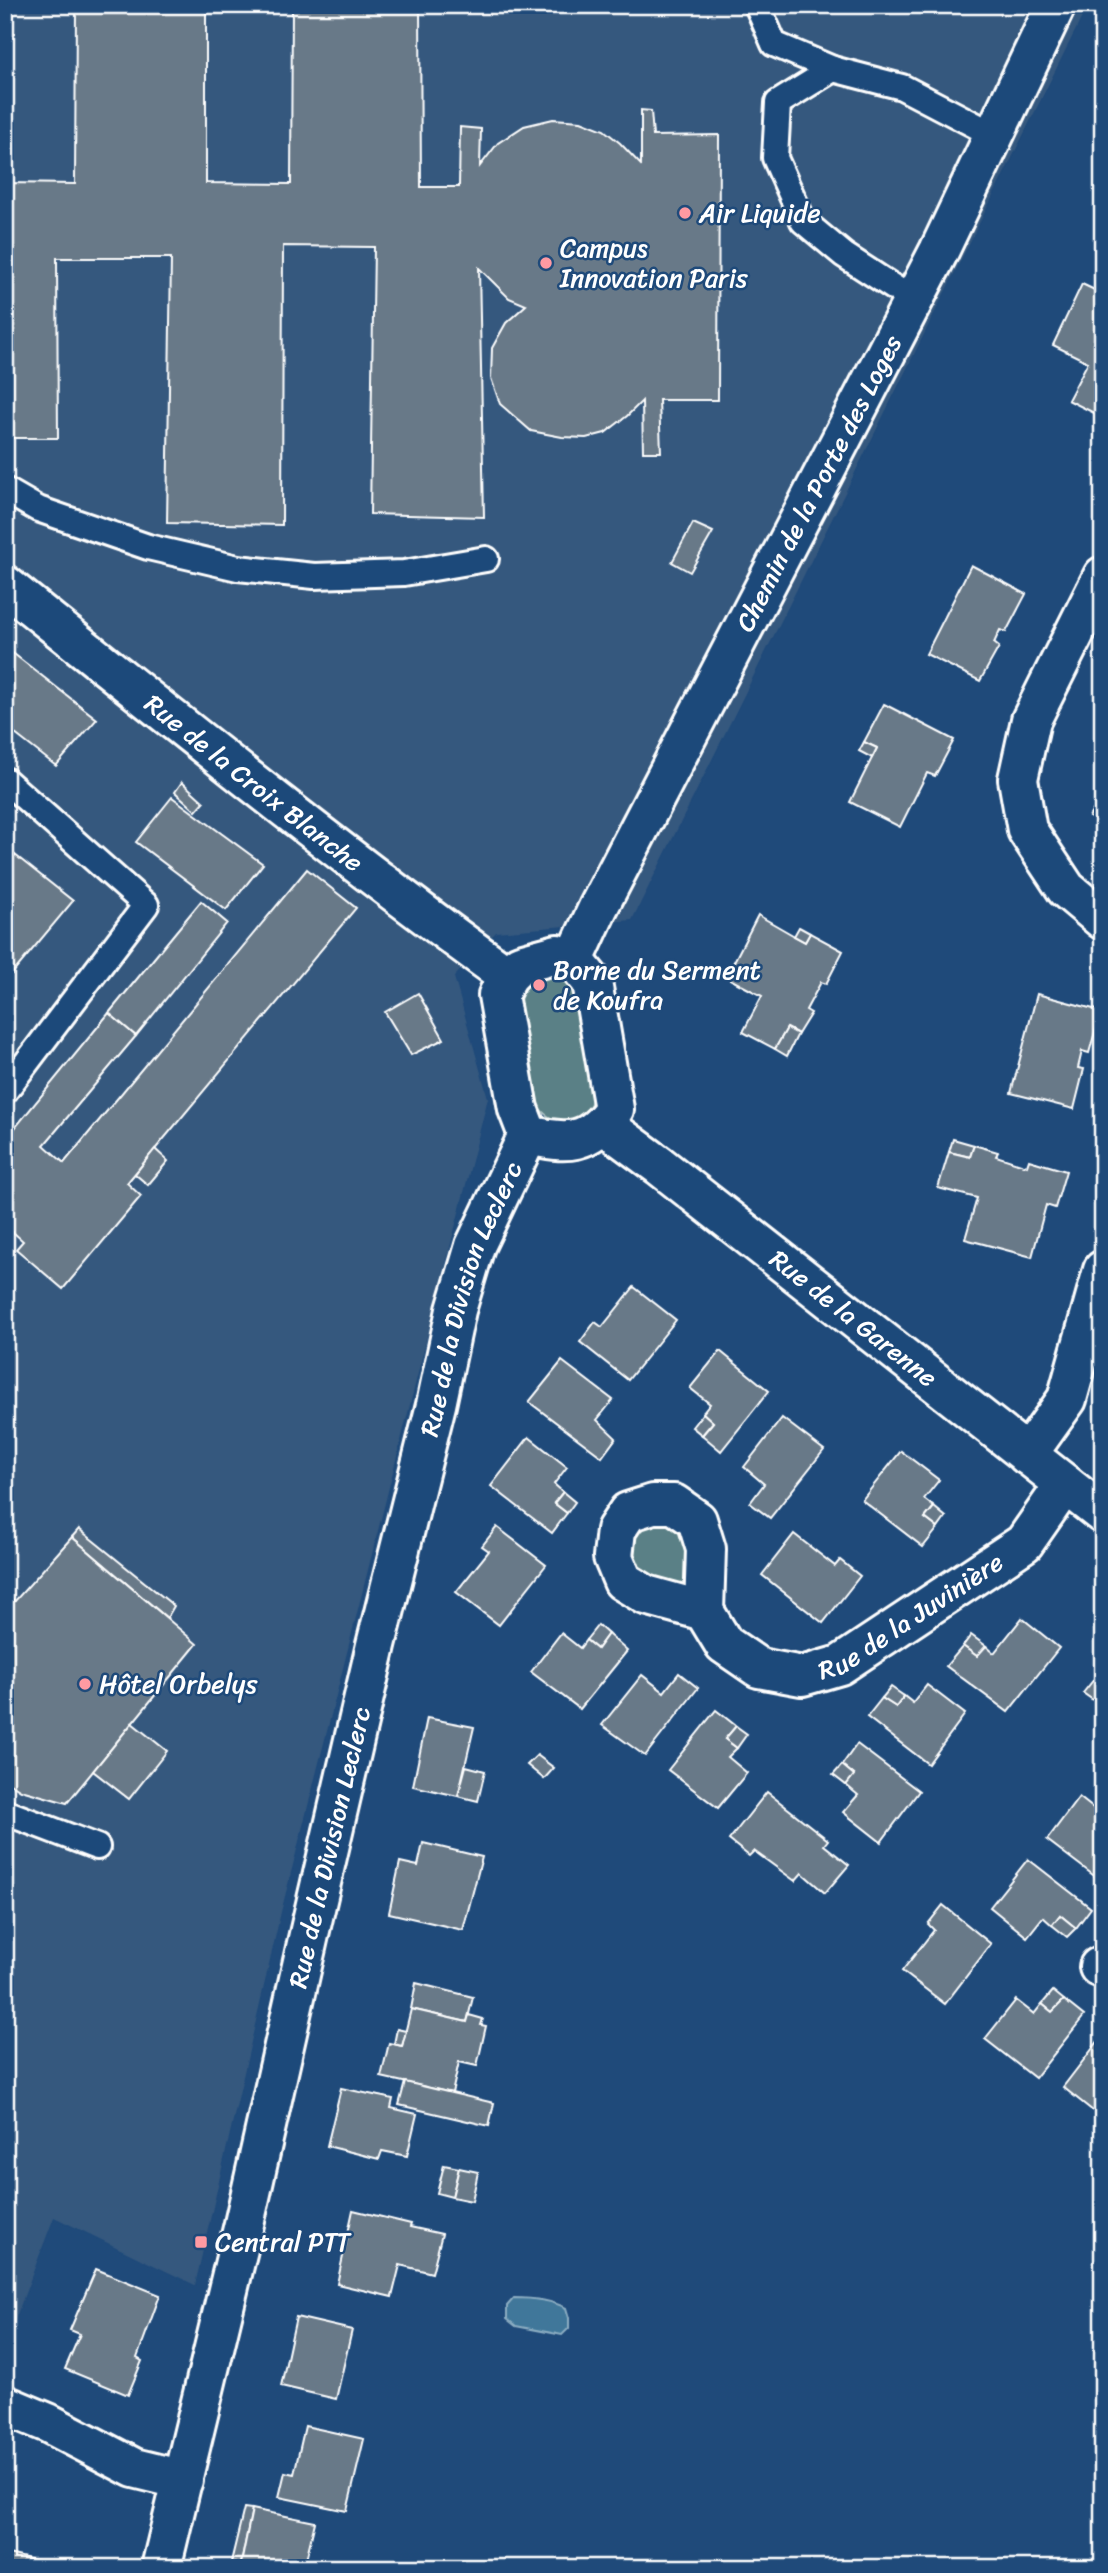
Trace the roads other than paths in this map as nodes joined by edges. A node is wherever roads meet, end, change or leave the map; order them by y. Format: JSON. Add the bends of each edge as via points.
{"nodes":[{"id":1,"x":757,"y":5,"type":"edge"},
{"id":2,"x":1056,"y":5,"type":"edge"},
{"id":3,"x":833,"y":69,"type":"junction"},
{"id":4,"x":994,"y":135,"type":"junction"},
{"id":5,"x":914,"y":300,"type":"junction"},
{"id":6,"x":5,"y":490,"type":"edge"},
{"id":7,"x":486,"y":559,"type":"dead end"},
{"id":8,"x":1103,"y":576,"type":"edge"},
{"id":9,"x":5,"y":585,"type":"edge"},
{"id":10,"x":5,"y":780,"type":"edge"},
{"id":11,"x":1103,"y":920,"type":"edge"},
{"id":12,"x":574,"y":960,"type":"junction"},
{"id":13,"x":508,"y":976,"type":"junction"},
{"id":14,"x":5,"y":1091,"type":"edge"},
{"id":15,"x":603,"y":1124,"type":"junction"},
{"id":16,"x":528,"y":1135,"type":"junction"},
{"id":17,"x":1103,"y":1270,"type":"edge"},
{"id":18,"x":1027,"y":1455,"type":"junction"},
{"id":19,"x":1065,"y":1484,"type":"junction"},
{"id":20,"x":1103,"y":1514,"type":"edge"},
{"id":21,"x":704,"y":1611,"type":"dead end"},
{"id":22,"x":5,"y":1812,"type":"edge"},
{"id":23,"x":97,"y":1847,"type":"dead end"},
{"id":24,"x":5,"y":2405,"type":"edge"},
{"id":25,"x":183,"y":2480,"type":"junction"},
{"id":26,"x":162,"y":2568,"type":"edge"}],
"edges":[{"from":1,"to":3,"type":"lane","via":[[774,44]]},
{"from":2,"to":4,"type":"street","name":"Chemin de la Porte des Loges"},
{"from":3,"to":4,"type":"lane","via":[[902,87]]},
{"from":3,"to":5,"type":"lane","via":[[778,103],[775,158],[803,221],[844,256]]},
{"from":4,"to":5,"type":"street","name":"Chemin de la Porte des Loges"},
{"from":5,"to":12,"type":"street","name":"Chemin de la Porte des Loges"},
{"from":6,"to":7,"type":"lane","via":[[38,509],[148,547],[238,568],[327,576],[404,573]]},
{"from":8,"to":11,"type":"street","via":[[1031,720],[1018,779],[1027,830],[1066,889]]},
{"from":9,"to":13,"type":"street","name":"Rue de la Croix Blanche"},
{"from":10,"to":14,"type":"lane","via":[[146,905]]},
{"from":12,"to":13,"type":"street","via":[[557,954],[520,964]]},
{"from":12,"to":15,"type":"street","via":[[592,982],[614,1110]]},
{"from":13,"to":16,"type":"street","via":[[498,995],[518,1109]]},
{"from":15,"to":16,"type":"street","via":[[581,1139],[560,1142]]},
{"from":15,"to":18,"type":"street","name":"Rue de la Garenne"},
{"from":16,"to":25,"type":"street","name":"Rue de la Division Leclerc","via":[[475,1246],[456,1310]]},
{"from":17,"to":18,"type":"street","via":[[1067,1399]]},
{"from":18,"to":19,"type":"street","name":"Rue de la Garenne"},
{"from":19,"to":20,"type":"street","name":"Rue de la Garenne"},
{"from":19,"to":21,"type":"street","name":"Rue de la Juvinière","via":[[1024,1543],[840,1665],[802,1676],[759,1668],[724,1644]]},
{"from":22,"to":23,"type":"lane"},
{"from":24,"to":25,"type":"street","via":[[134,2468]]},
{"from":25,"to":26,"type":"street","name":"Rue de la Division Leclerc"}]}
